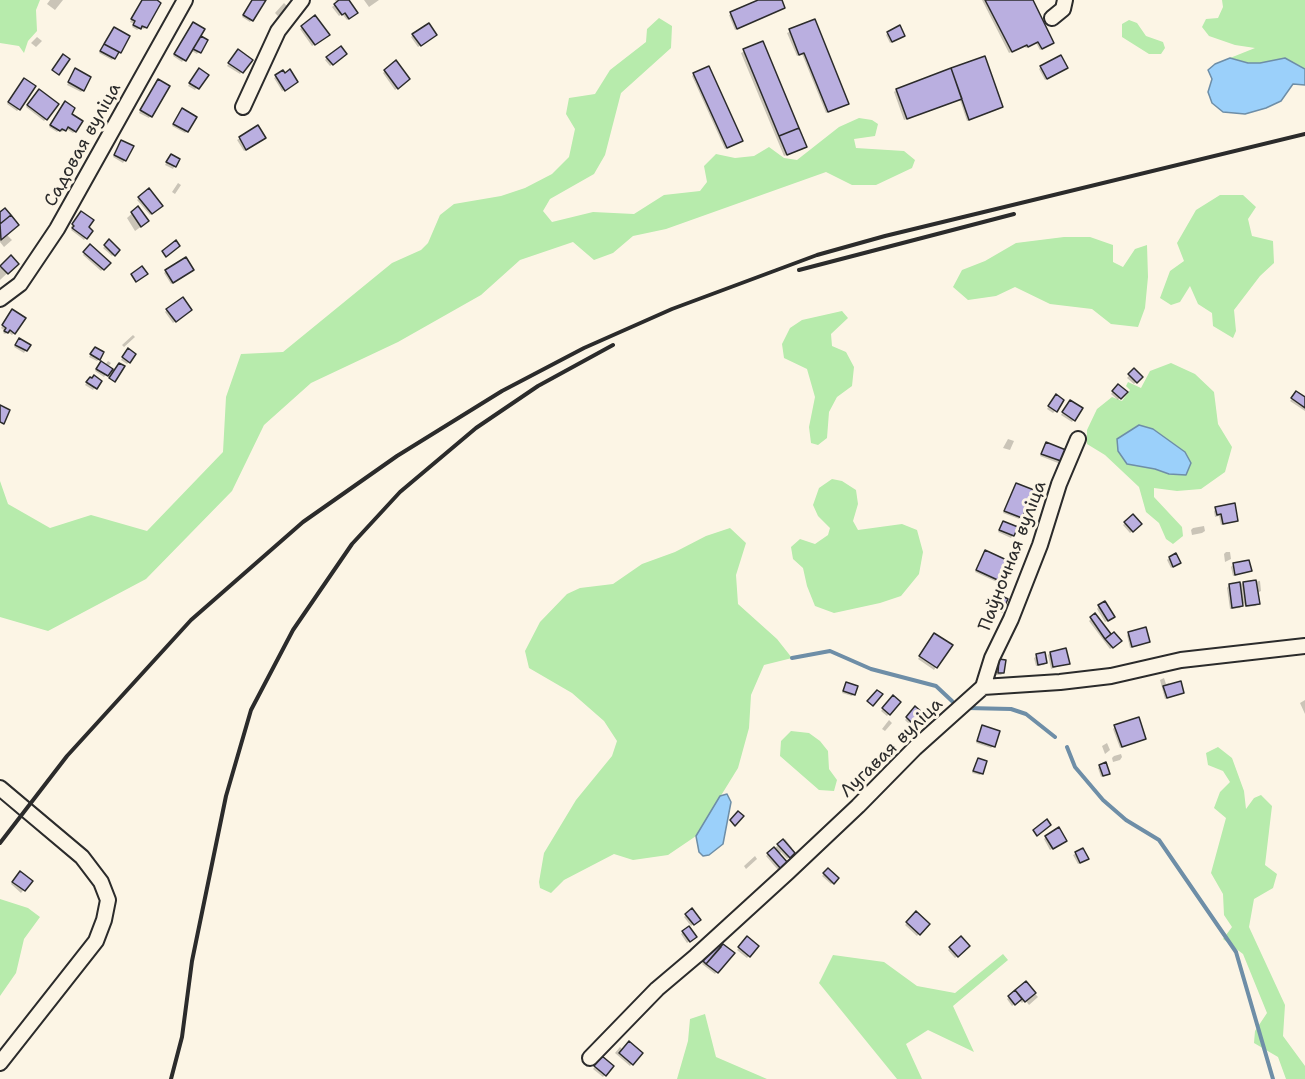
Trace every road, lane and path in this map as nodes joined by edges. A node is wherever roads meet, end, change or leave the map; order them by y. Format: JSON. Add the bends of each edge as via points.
{"nodes":[{"id":1,"x":185,"y":0,"type":"edge"},
{"id":2,"x":302,"y":0,"type":"edge"},
{"id":3,"x":1065,"y":0,"type":"edge"},
{"id":4,"x":1052,"y":18,"type":"dead end"},
{"id":5,"x":243,"y":107,"type":"dead end"},
{"id":6,"x":0,"y":299,"type":"edge"},
{"id":7,"x":1078,"y":440,"type":"dead end"},
{"id":8,"x":1305,"y":646,"type":"edge"},
{"id":9,"x":983,"y":687,"type":"junction"},
{"id":10,"x":0,"y":788,"type":"edge"},
{"id":11,"x":590,"y":1058,"type":"dead end"},
{"id":12,"x":0,"y":1063,"type":"edge"}],
"edges":[{"from":1,"to":6,"type":"street","name":"Садовая вуліца","via":[[57,230],[20,284]]},
{"from":2,"to":5,"type":"street","via":[[278,32]]},
{"from":3,"to":4,"type":"street","via":[[1063,9]]},
{"from":7,"to":9,"type":"street","name":"Паўночная вуліца"},
{"from":8,"to":9,"type":"street","via":[[1181,660],[1111,676]]},
{"from":9,"to":11,"type":"street","name":"Лугавая вуліца","via":[[788,872],[657,989]]},
{"from":10,"to":12,"type":"street","via":[[82,857],[101,882],[108,900],[96,941]]}]}
